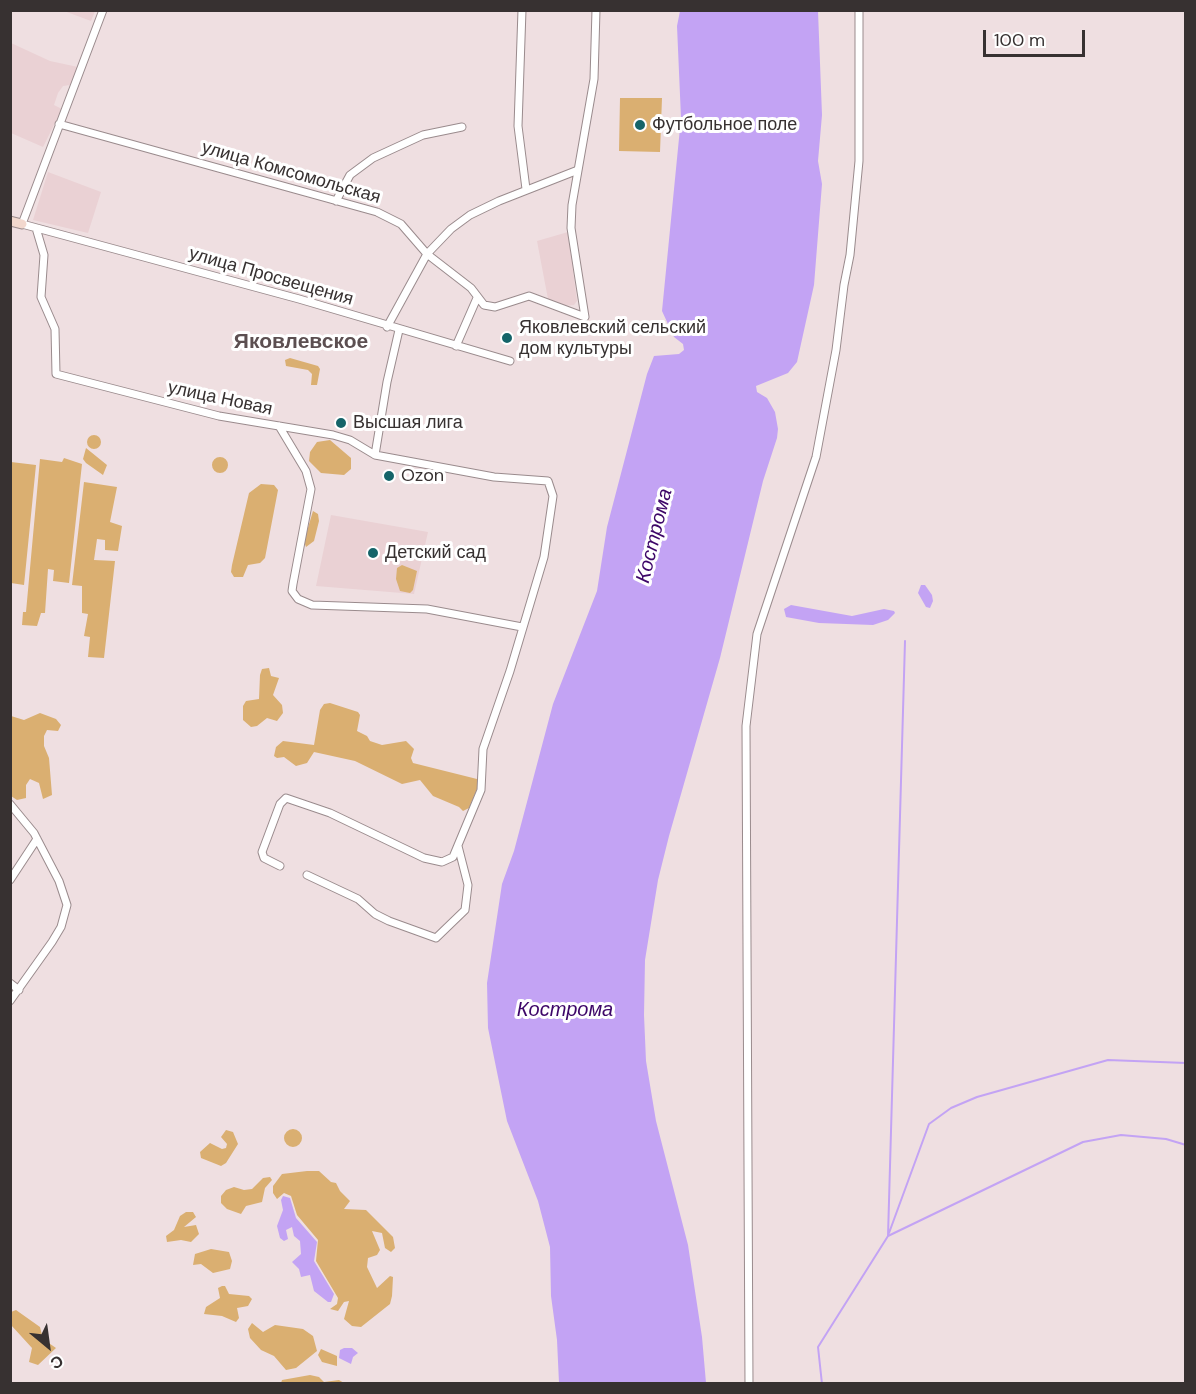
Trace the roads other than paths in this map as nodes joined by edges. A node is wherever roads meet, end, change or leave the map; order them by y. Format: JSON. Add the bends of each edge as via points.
{"nodes":[{"id":1,"x":103,"y":10,"type":"edge"},
{"id":2,"x":522,"y":10,"type":"edge"},
{"id":3,"x":596,"y":10,"type":"edge"},
{"id":4,"x":859,"y":10,"type":"edge"},
{"id":5,"x":59,"y":124,"type":"junction"},
{"id":6,"x":462,"y":127,"type":"dead end"},
{"id":7,"x":578,"y":170,"type":"junction"},
{"id":8,"x":526,"y":189,"type":"junction"},
{"id":9,"x":336,"y":201,"type":"junction"},
{"id":10,"x":10,"y":221,"type":"edge"},
{"id":11,"x":22,"y":224,"type":"junction"},
{"id":12,"x":36,"y":228,"type":"junction"},
{"id":13,"x":427,"y":254,"type":"junction"},
{"id":14,"x":477,"y":298,"type":"junction"},
{"id":15,"x":387,"y":327,"type":"junction"},
{"id":16,"x":399,"y":330,"type":"junction"},
{"id":17,"x":456,"y":346,"type":"junction"},
{"id":18,"x":510,"y":361,"type":"dead end"},
{"id":19,"x":279,"y":426,"type":"junction"},
{"id":20,"x":375,"y":455,"type":"junction"},
{"id":21,"x":522,"y":627,"type":"junction"},
{"id":22,"x":10,"y":804,"type":"edge"},
{"id":23,"x":37,"y":839,"type":"junction"},
{"id":24,"x":458,"y":846,"type":"junction"},
{"id":25,"x":280,"y":866,"type":"dead end"},
{"id":26,"x":307,"y":875,"type":"dead end"},
{"id":27,"x":10,"y":880,"type":"edge"},
{"id":28,"x":10,"y":983,"type":"edge"},
{"id":29,"x":19,"y":990,"type":"junction"},
{"id":30,"x":10,"y":1001,"type":"edge"},
{"id":31,"x":749,"y":1383,"type":"edge"}],
"edges":[{"from":1,"to":5,"type":"street"},
{"from":2,"to":8,"type":"street","via":[[518,126]]},
{"from":3,"to":7,"type":"street","via":[[594,79]]},
{"from":4,"to":31,"type":"street","via":[[860,161],[836,351],[816,457],[757,634],[746,726]]},
{"from":5,"to":9,"type":"street","name":"улица Комсомольская"},
{"from":5,"to":11,"type":"street"},
{"from":6,"to":9,"type":"street","via":[[423,135],[373,158],[350,175]]},
{"from":7,"to":8,"type":"street"},
{"from":7,"to":14,"type":"street","via":[[571,228],[585,317],[530,296],[495,307],[484,305]]},
{"from":8,"to":13,"type":"street","via":[[470,215]]},
{"from":9,"to":13,"type":"street","name":"улица Комсомольская","via":[[377,212],[401,224]]},
{"from":10,"to":11,"type":"street"},
{"from":11,"to":12,"type":"street","name":"улица Просвещения"},
{"from":12,"to":15,"type":"street","name":"улица Просвещения"},
{"from":12,"to":19,"type":"street","name":"улица Новая","via":[[44,255],[40,297],[55,329],[56,374],[219,416]]},
{"from":13,"to":14,"type":"street","name":"улица Комсомольская","via":[[471,288]]},
{"from":13,"to":15,"type":"street"},
{"from":14,"to":17,"type":"street"},
{"from":15,"to":16,"type":"street","name":"улица Просвещения"},
{"from":16,"to":17,"type":"street","name":"улица Просвещения"},
{"from":16,"to":20,"type":"street"},
{"from":17,"to":18,"type":"street","name":"улица Просвещения"},
{"from":19,"to":20,"type":"street","name":"улица Новая","via":[[350,440]]},
{"from":19,"to":21,"type":"street","via":[[306,471],[310,489],[292,591],[298,599],[312,605],[427,609]]},
{"from":20,"to":21,"type":"street","via":[[551,484],[553,503],[544,556]]},
{"from":21,"to":24,"type":"street","via":[[483,749],[482,790]]},
{"from":22,"to":23,"type":"street","via":[[30,825]]},
{"from":23,"to":27,"type":"street"},
{"from":23,"to":29,"type":"street","via":[[67,905],[61,927]]},
{"from":24,"to":25,"type":"street","via":[[449,861],[424,858],[330,813],[286,798],[280,804],[262,852],[264,858]]},
{"from":24,"to":26,"type":"street","via":[[468,885],[465,910],[436,938],[389,921],[358,899]]},
{"from":28,"to":29,"type":"street"},
{"from":29,"to":30,"type":"street"}]}
